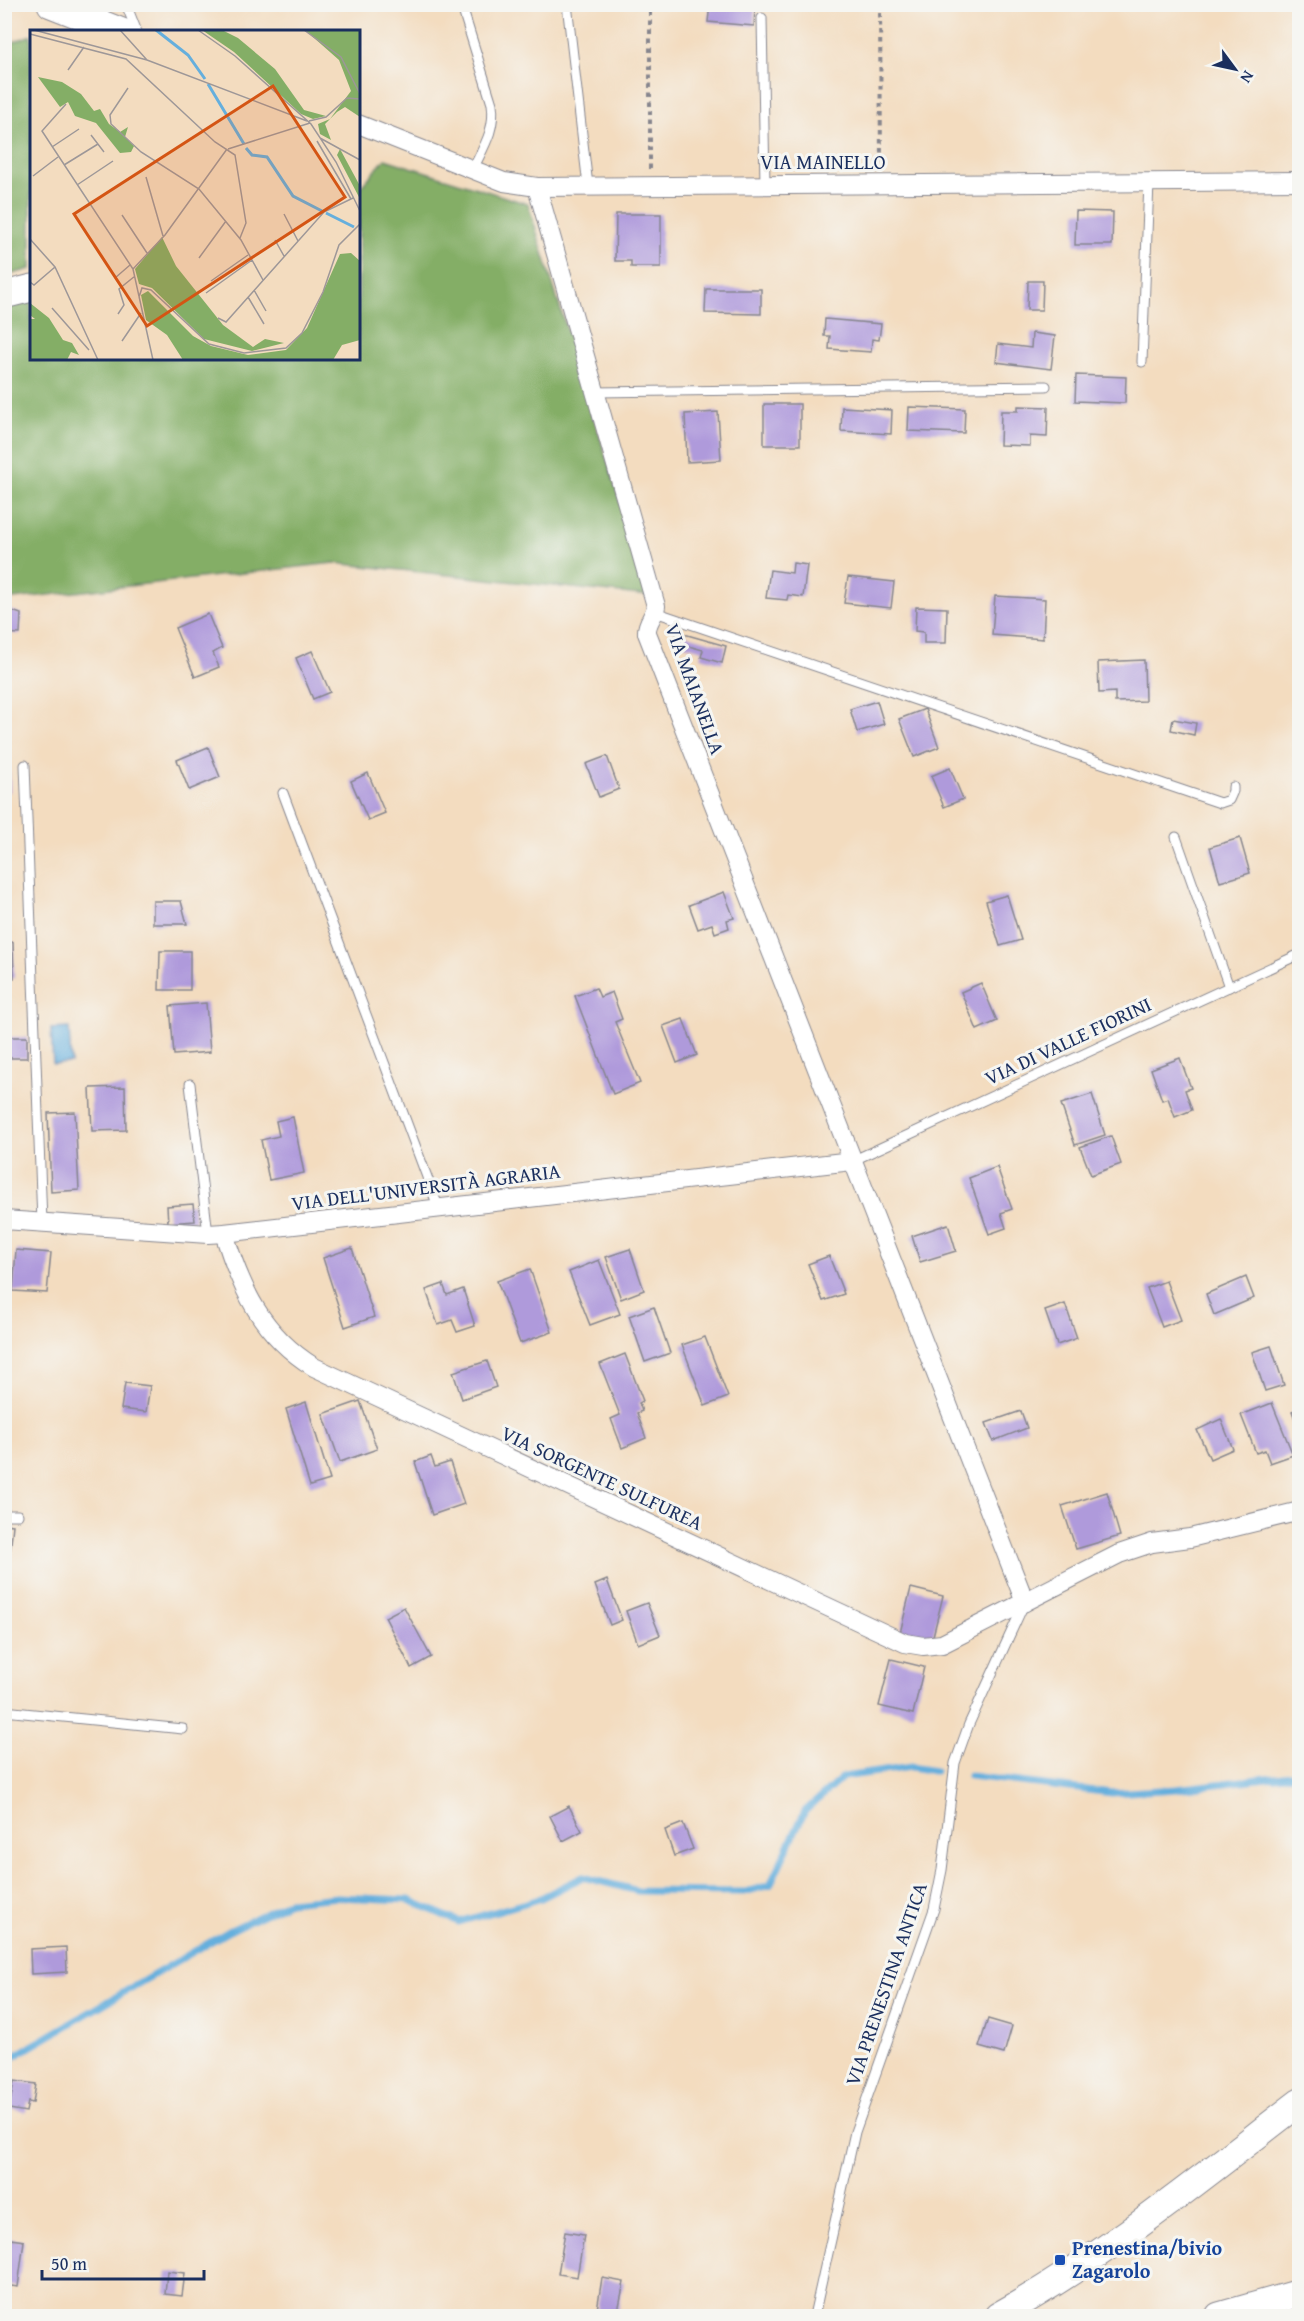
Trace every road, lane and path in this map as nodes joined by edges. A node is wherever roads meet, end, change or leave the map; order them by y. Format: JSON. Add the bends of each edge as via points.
{"nodes":[{"id":1,"x":51,"y":4,"type":"edge"},
{"id":2,"x":126,"y":4,"type":"edge"},
{"id":3,"x":461,"y":4,"type":"edge"},
{"id":4,"x":567,"y":4,"type":"edge"},
{"id":5,"x":650,"y":4,"type":"edge"},
{"id":6,"x":880,"y":4,"type":"edge"},
{"id":7,"x":762,"y":18,"type":"dead end"},
{"id":8,"x":117,"y":30,"type":"edge"},
{"id":9,"x":136,"y":30,"type":"edge"},
{"id":10,"x":360,"y":125,"type":"edge"},
{"id":11,"x":472,"y":171,"type":"junction"},
{"id":12,"x":1299,"y":181,"type":"edge"},
{"id":13,"x":1149,"y":182,"type":"junction"},
{"id":14,"x":882,"y":184,"type":"junction"},
{"id":15,"x":765,"y":185,"type":"junction"},
{"id":16,"x":588,"y":186,"type":"junction"},
{"id":17,"x":650,"y":186,"type":"junction"},
{"id":18,"x":537,"y":187,"type":"junction"},
{"id":19,"x":30,"y":288,"type":"edge"},
{"id":20,"x":4,"y":295,"type":"edge"},
{"id":21,"x":1142,"y":362,"type":"dead end"},
{"id":22,"x":1046,"y":386,"type":"dead end"},
{"id":23,"x":595,"y":392,"type":"junction"},
{"id":24,"x":655,"y":612,"type":"junction"},
{"id":25,"x":25,"y":765,"type":"dead end"},
{"id":26,"x":1233,"y":787,"type":"dead end"},
{"id":27,"x":283,"y":793,"type":"dead end"},
{"id":28,"x":1176,"y":837,"type":"dead end"},
{"id":29,"x":1299,"y":954,"type":"edge"},
{"id":30,"x":1229,"y":987,"type":"junction"},
{"id":31,"x":190,"y":1084,"type":"dead end"},
{"id":32,"x":852,"y":1161,"type":"junction"},
{"id":33,"x":439,"y":1209,"type":"junction"},
{"id":34,"x":4,"y":1220,"type":"edge"},
{"id":35,"x":42,"y":1222,"type":"junction"},
{"id":36,"x":216,"y":1234,"type":"junction"},
{"id":37,"x":1299,"y":1511,"type":"edge"},
{"id":38,"x":4,"y":1515,"type":"edge"},
{"id":39,"x":18,"y":1515,"type":"dead end"},
{"id":40,"x":1025,"y":1602,"type":"junction"},
{"id":41,"x":4,"y":1711,"type":"edge"},
{"id":42,"x":183,"y":1730,"type":"dead end"},
{"id":43,"x":1299,"y":2102,"type":"edge"},
{"id":44,"x":1299,"y":2293,"type":"edge"},
{"id":45,"x":814,"y":2316,"type":"edge"},
{"id":46,"x":998,"y":2316,"type":"edge"},
{"id":47,"x":1219,"y":2316,"type":"edge"}],
"edges":[{"from":1,"to":8,"type":"main road"},
{"from":2,"to":9,"type":"lane"},
{"from":3,"to":11,"type":"lane","via":[[494,116]]},
{"from":4,"to":16,"type":"lane"},
{"from":5,"to":17,"type":"path"},
{"from":6,"to":14,"type":"path"},
{"from":7,"to":15,"type":"lane"},
{"from":10,"to":11,"type":"street","name":"VIA MAINELLO"},
{"from":11,"to":18,"type":"street","name":"VIA MAINELLO","via":[[504,182]]},
{"from":12,"to":13,"type":"street","name":"VIA MAINELLO"},
{"from":13,"to":14,"type":"street","name":"VIA MAINELLO"},
{"from":13,"to":21,"type":"lane"},
{"from":14,"to":15,"type":"street","name":"VIA MAINELLO"},
{"from":15,"to":17,"type":"street","name":"VIA MAINELLO"},
{"from":16,"to":17,"type":"street","name":"VIA MAINELLO"},
{"from":16,"to":18,"type":"street","name":"VIA MAINELLO"},
{"from":18,"to":23,"type":"street","name":"VIA MAIANELLA"},
{"from":19,"to":20,"type":"main road"},
{"from":22,"to":23,"type":"lane"},
{"from":23,"to":24,"type":"street","name":"VIA MAIANELLA"},
{"from":24,"to":26,"type":"lane","via":[[1220,802],[1229,800]]},
{"from":24,"to":32,"type":"street","name":"VIA MAIANELLA","via":[[647,633]]},
{"from":25,"to":35,"type":"lane"},
{"from":27,"to":33,"type":"lane"},
{"from":28,"to":30,"type":"lane"},
{"from":29,"to":30,"type":"lane","name":"VIA DI VALLE FIORINI"},
{"from":30,"to":32,"type":"lane","name":"VIA DI VALLE FIORINI"},
{"from":31,"to":36,"type":"lane"},
{"from":32,"to":33,"type":"street","name":"VIA DELL'UNIVERSITÀ AGRARIA"},
{"from":32,"to":40,"type":"street","name":"VIA MAIANELLA"},
{"from":33,"to":36,"type":"street","name":"VIA DELL'UNIVERSITÀ AGRARIA"},
{"from":34,"to":35,"type":"street","name":"VIA DELL'UNIVERSITÀ AGRARIA"},
{"from":35,"to":36,"type":"street","name":"VIA DELL'UNIVERSITÀ AGRARIA"},
{"from":36,"to":40,"type":"street","name":"VIA SORGENTE SULFUREA","via":[[269,1329],[296,1356],[314,1367],[886,1636],[913,1645],[942,1644]]},
{"from":37,"to":40,"type":"street","name":"VIA SORGENTE SULFUREA","via":[[1119,1554]]},
{"from":38,"to":39,"type":"lane"},
{"from":40,"to":45,"type":"lane","name":"VIA PRENESTINA ANTICA","via":[[955,1763],[934,1909],[855,2132]]},
{"from":41,"to":42,"type":"lane"},
{"from":43,"to":46,"type":"main road","via":[[1110,2246]]},
{"from":44,"to":47,"type":"main road"}]}
